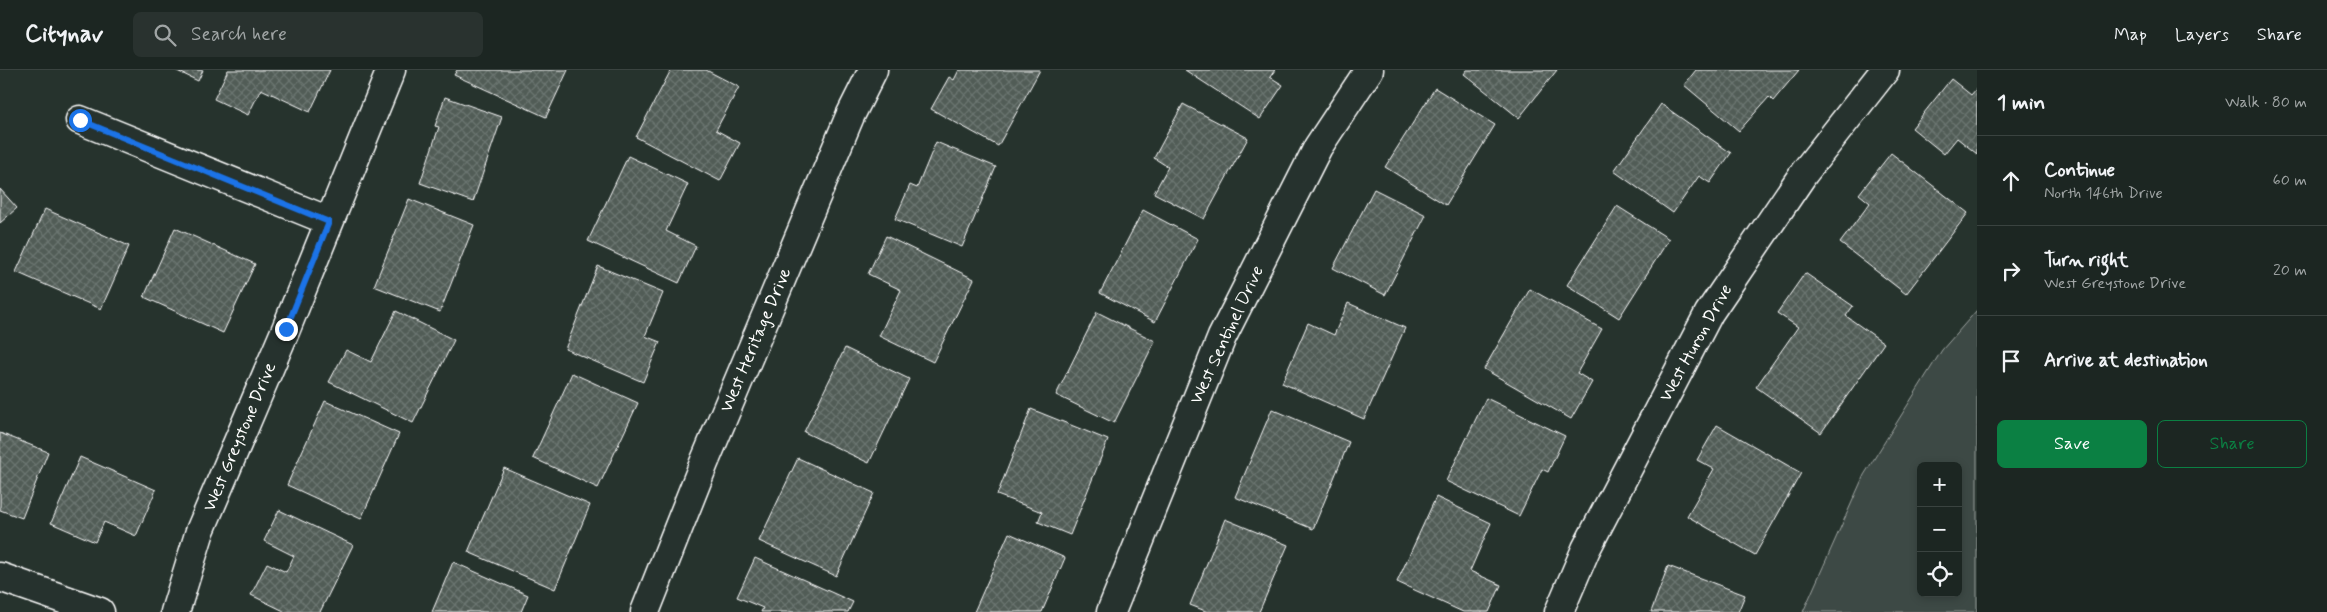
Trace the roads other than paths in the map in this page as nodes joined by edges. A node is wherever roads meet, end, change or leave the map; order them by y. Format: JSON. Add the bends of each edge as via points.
{"nodes":[{"id":1,"x":390,"y":70,"type":"edge"},
{"id":2,"x":874,"y":70,"type":"edge"},
{"id":3,"x":1369,"y":70,"type":"edge"},
{"id":4,"x":1885,"y":70,"type":"edge"},
{"id":5,"x":80,"y":120,"type":"dead end"},
{"id":6,"x":329,"y":222,"type":"junction"},
{"id":7,"x":0,"y":577,"type":"edge"},
{"id":8,"x":100,"y":612,"type":"edge"},
{"id":9,"x":175,"y":612,"type":"edge"},
{"id":10,"x":644,"y":612,"type":"edge"},
{"id":11,"x":1111,"y":612,"type":"edge"},
{"id":12,"x":1560,"y":612,"type":"edge"}],
"edges":[{"from":1,"to":6,"type":"street","name":"West Greystone Drive"},
{"from":2,"to":10,"type":"street","name":"West Heritage Drive","via":[[842,135]]},
{"from":3,"to":11,"type":"street","name":"West Sentinel Drive","via":[[1318,147],[1222,337]]},
{"from":4,"to":12,"type":"street","name":"West Huron Drive","via":[[1804,173],[1709,313],[1586,549]]},
{"from":5,"to":6,"type":"street"},
{"from":6,"to":9,"type":"street","name":"West Greystone Drive","via":[[200,530]]},
{"from":7,"to":8,"type":"street"}]}
